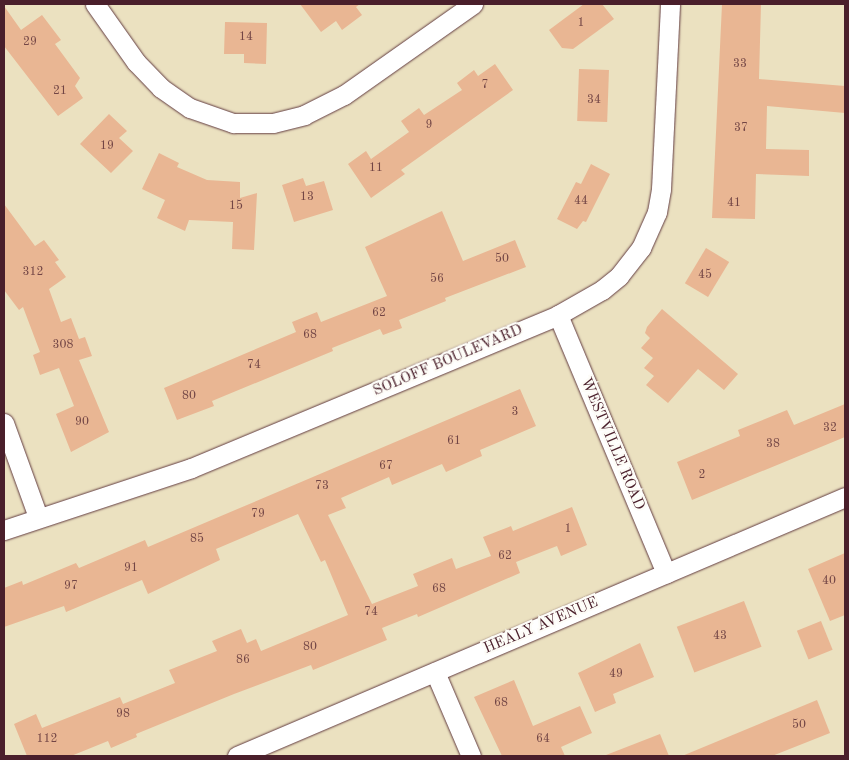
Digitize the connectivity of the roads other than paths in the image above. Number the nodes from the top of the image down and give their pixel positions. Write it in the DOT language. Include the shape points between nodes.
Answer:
graph roads {
  1 [pos="95,4"];
  2 [pos="473,4"];
  3 [pos="670,4"];
  4 [pos="558,315"];
  5 [pos="4,423"];
  6 [pos="845,497"];
  7 [pos="38,517"];
  8 [pos="4,530"];
  9 [pos="666,573"];
  10 [pos="435,672"];
  11 [pos="237,756"];
  12 [pos="471,756"];
  1 -- 2 [label="street" via="136,62 161,88 190,108 233,123 273,123 304,115 344,95"];
  3 -- 4 [label="street, SOLOFF BOULEVARD" via="661,189 657,212 641,248 619,276 602,290"];
  4 -- 7 [label="street, SOLOFF BOULEVARD" via="191,468"];
  4 -- 9 [label="street, WESTVILLE ROAD"];
  5 -- 7 [label="street"];
  6 -- 9 [label="street, HEALY AVENUE"];
  7 -- 8 [label="street, SOLOFF BOULEVARD"];
  9 -- 10 [label="street, HEALY AVENUE"];
  10 -- 11 [label="street, HEALY AVENUE"];
  10 -- 12 [label="street"];
}
